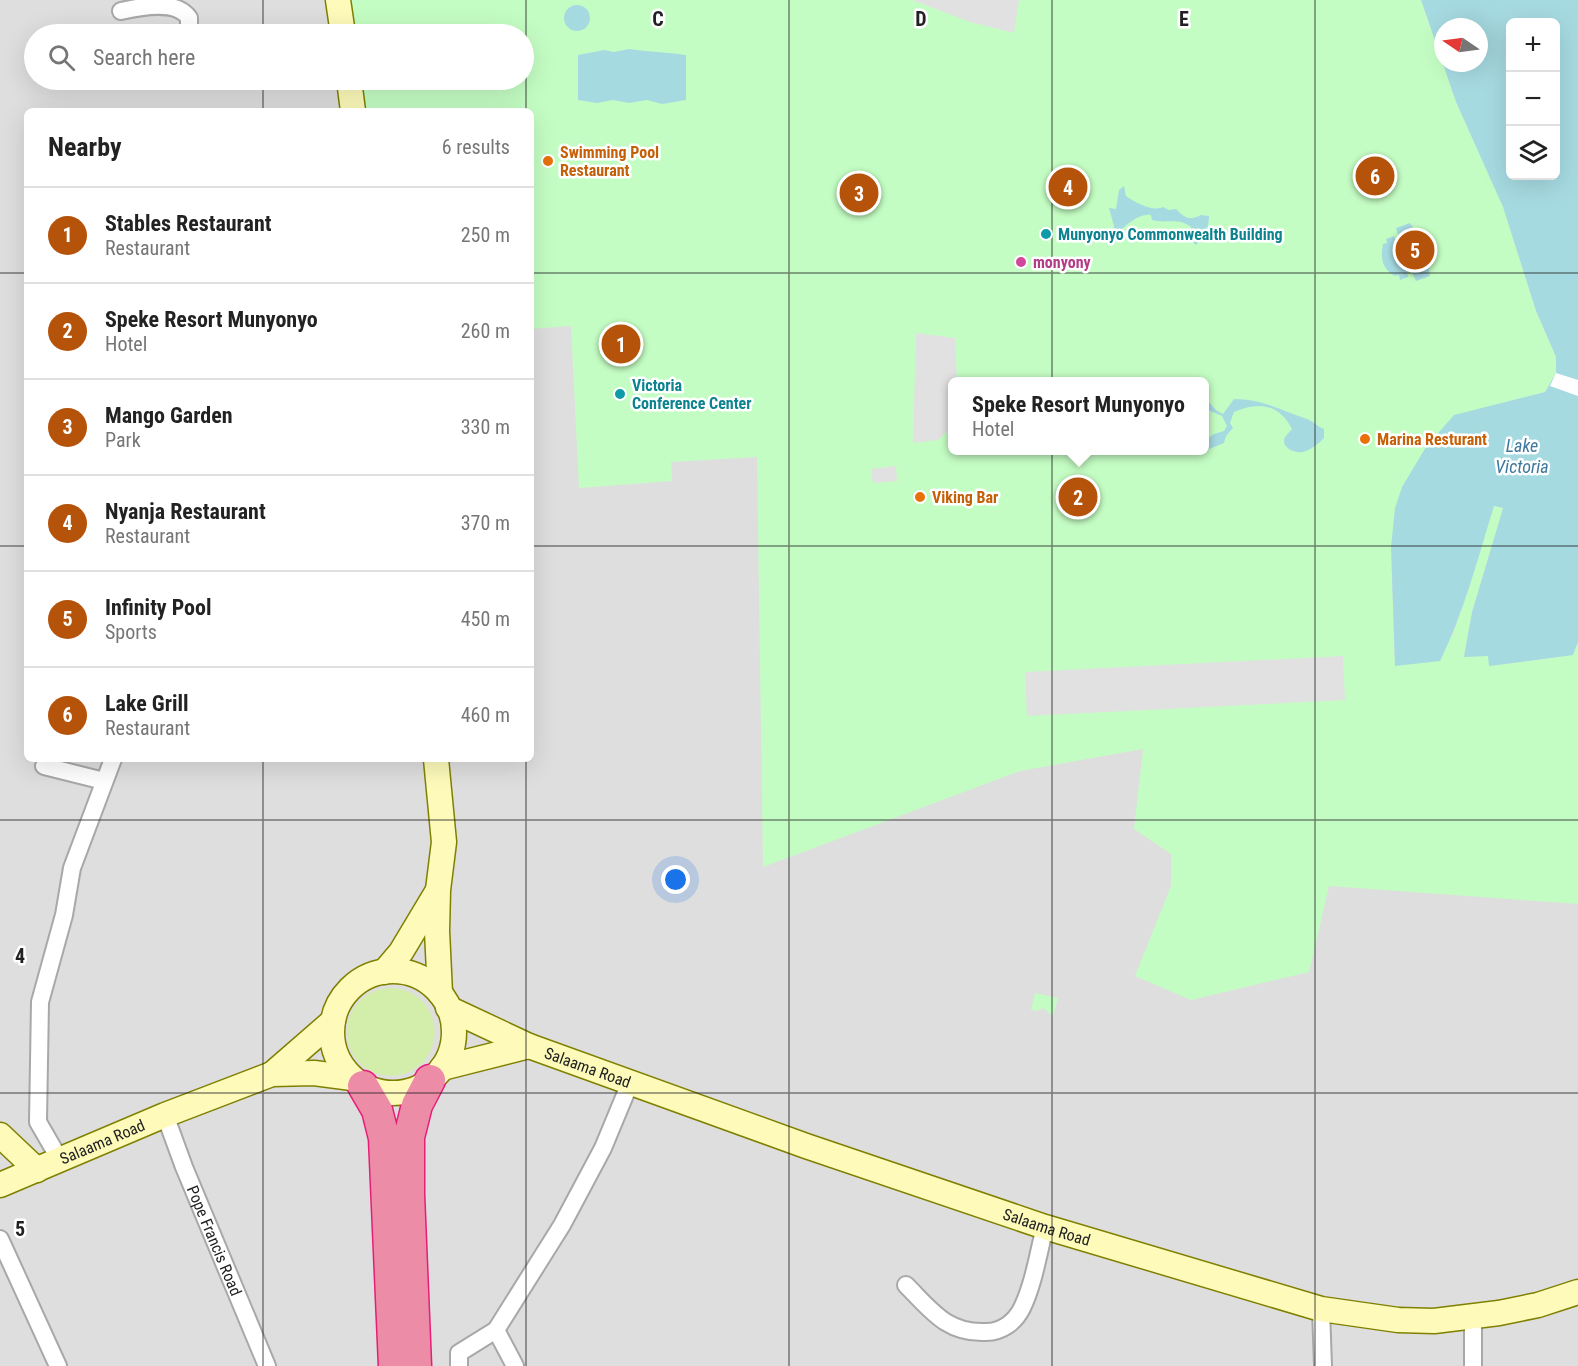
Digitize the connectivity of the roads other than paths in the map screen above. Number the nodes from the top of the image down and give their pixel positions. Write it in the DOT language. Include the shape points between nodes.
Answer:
graph roads {
  1 [pos="356,0"];
  2 [pos="121,11"];
  3 [pos="341,18"];
  4 [pos="189,24"];
  5 [pos="350,90"];
  6 [pos="353,108"];
  7 [pos="112,762"];
  8 [pos="436,762"];
  9 [pos="44,766"];
  10 [pos="104,781"];
  11 [pos="438,890"];
  12 [pos="384,972"];
  13 [pos="444,1001"];
  14 [pos="333,1021"];
  15 [pos="530,1046"];
  16 [pos="272,1074"];
  17 [pos="436,1074"];
  18 [pos="357,1082"];
  19 [pos="630,1083"];
  20 [pos="165,1115"];
  21 [pos="0,1135"];
  22 [pos="60,1160"];
  23 [pos="37,1170"];
  24 [pos="0,1185"];
  25 [pos="1045,1227"];
  26 [pos="0,1239"];
  27 [pos="906,1285"];
  28 [pos="1578,1292"];
  29 [pos="1321,1309"];
  30 [pos="1473,1317"];
  31 [pos="496,1330"];
  32 [pos="58,1366"];
  33 [pos="267,1366"];
  34 [pos="394,1366"];
  35 [pos="416,1366"];
  36 [pos="459,1366"];
  37 [pos="515,1366"];
  38 [pos="1323,1366"];
  39 [pos="1473,1366"];
  1 -- 3 [label="street"];
  2 -- 4 [label="street" via="166,1 176,3 189,18"];
  5 -- 6 [label="street"];
  7 -- 10 [label="street"];
  8 -- 11 [label="street" via="444,842"];
  9 -- 10 [label="street"];
  10 -- 22 [label="street" via="72,868 64,915 40,1002 38,1122"];
  11 -- 12 [label="street"];
  11 -- 13 [label="street" via="437,931"];
  12 -- 13 [label="street" via="415,975"];
  12 -- 14 [label="street" via="366,977 351,988 339,1003"];
  13 -- 15 [label="street, Salaama Road"];
  13 -- 17 [label="street" via="453,1023 453,1039"];
  14 -- 16 [label="street, Salaama Road"];
  14 -- 18 [label="street" via="337,1058"];
  15 -- 17 [label="street, Salaama Road"];
  15 -- 19 [label="street, Salaama Road"];
  16 -- 18 [label="street, Salaama Road" via="314,1073"];
  16 -- 20 [label="street, Salaama Road"];
  17 -- 18 [label="street" via="414,1089 397,1093 380,1092"];
  17 -- 35 [label="highway" via="417,1105 409,1137"];
  18 -- 34 [label="highway" via="377,1110 384,1138"];
  19 -- 25 [label="street, Salaama Road"];
  19 -- 31 [label="street" via="603,1148 562,1225"];
  20 -- 22 [label="street, Salaama Road"];
  20 -- 33 [label="street, Pope Francis Road"];
  21 -- 23 [label="street"];
  22 -- 23 [label="street, Salaama Road"];
  23 -- 24 [label="street, Salaama Road"];
  25 -- 27 [label="street" via="1022,1309 998,1332 969,1333 951,1326"];
  25 -- 29 [label="street, Salaama Road"];
  26 -- 32 [label="street"];
  28 -- 30 [label="street, Salaama Road" via="1538,1305"];
  29 -- 30 [label="street, Salaama Road" via="1398,1320"];
  29 -- 38 [label="street"];
  30 -- 39 [label="street"];
  31 -- 36 [label="street" via="459,1353"];
  31 -- 37 [label="street"];
}
